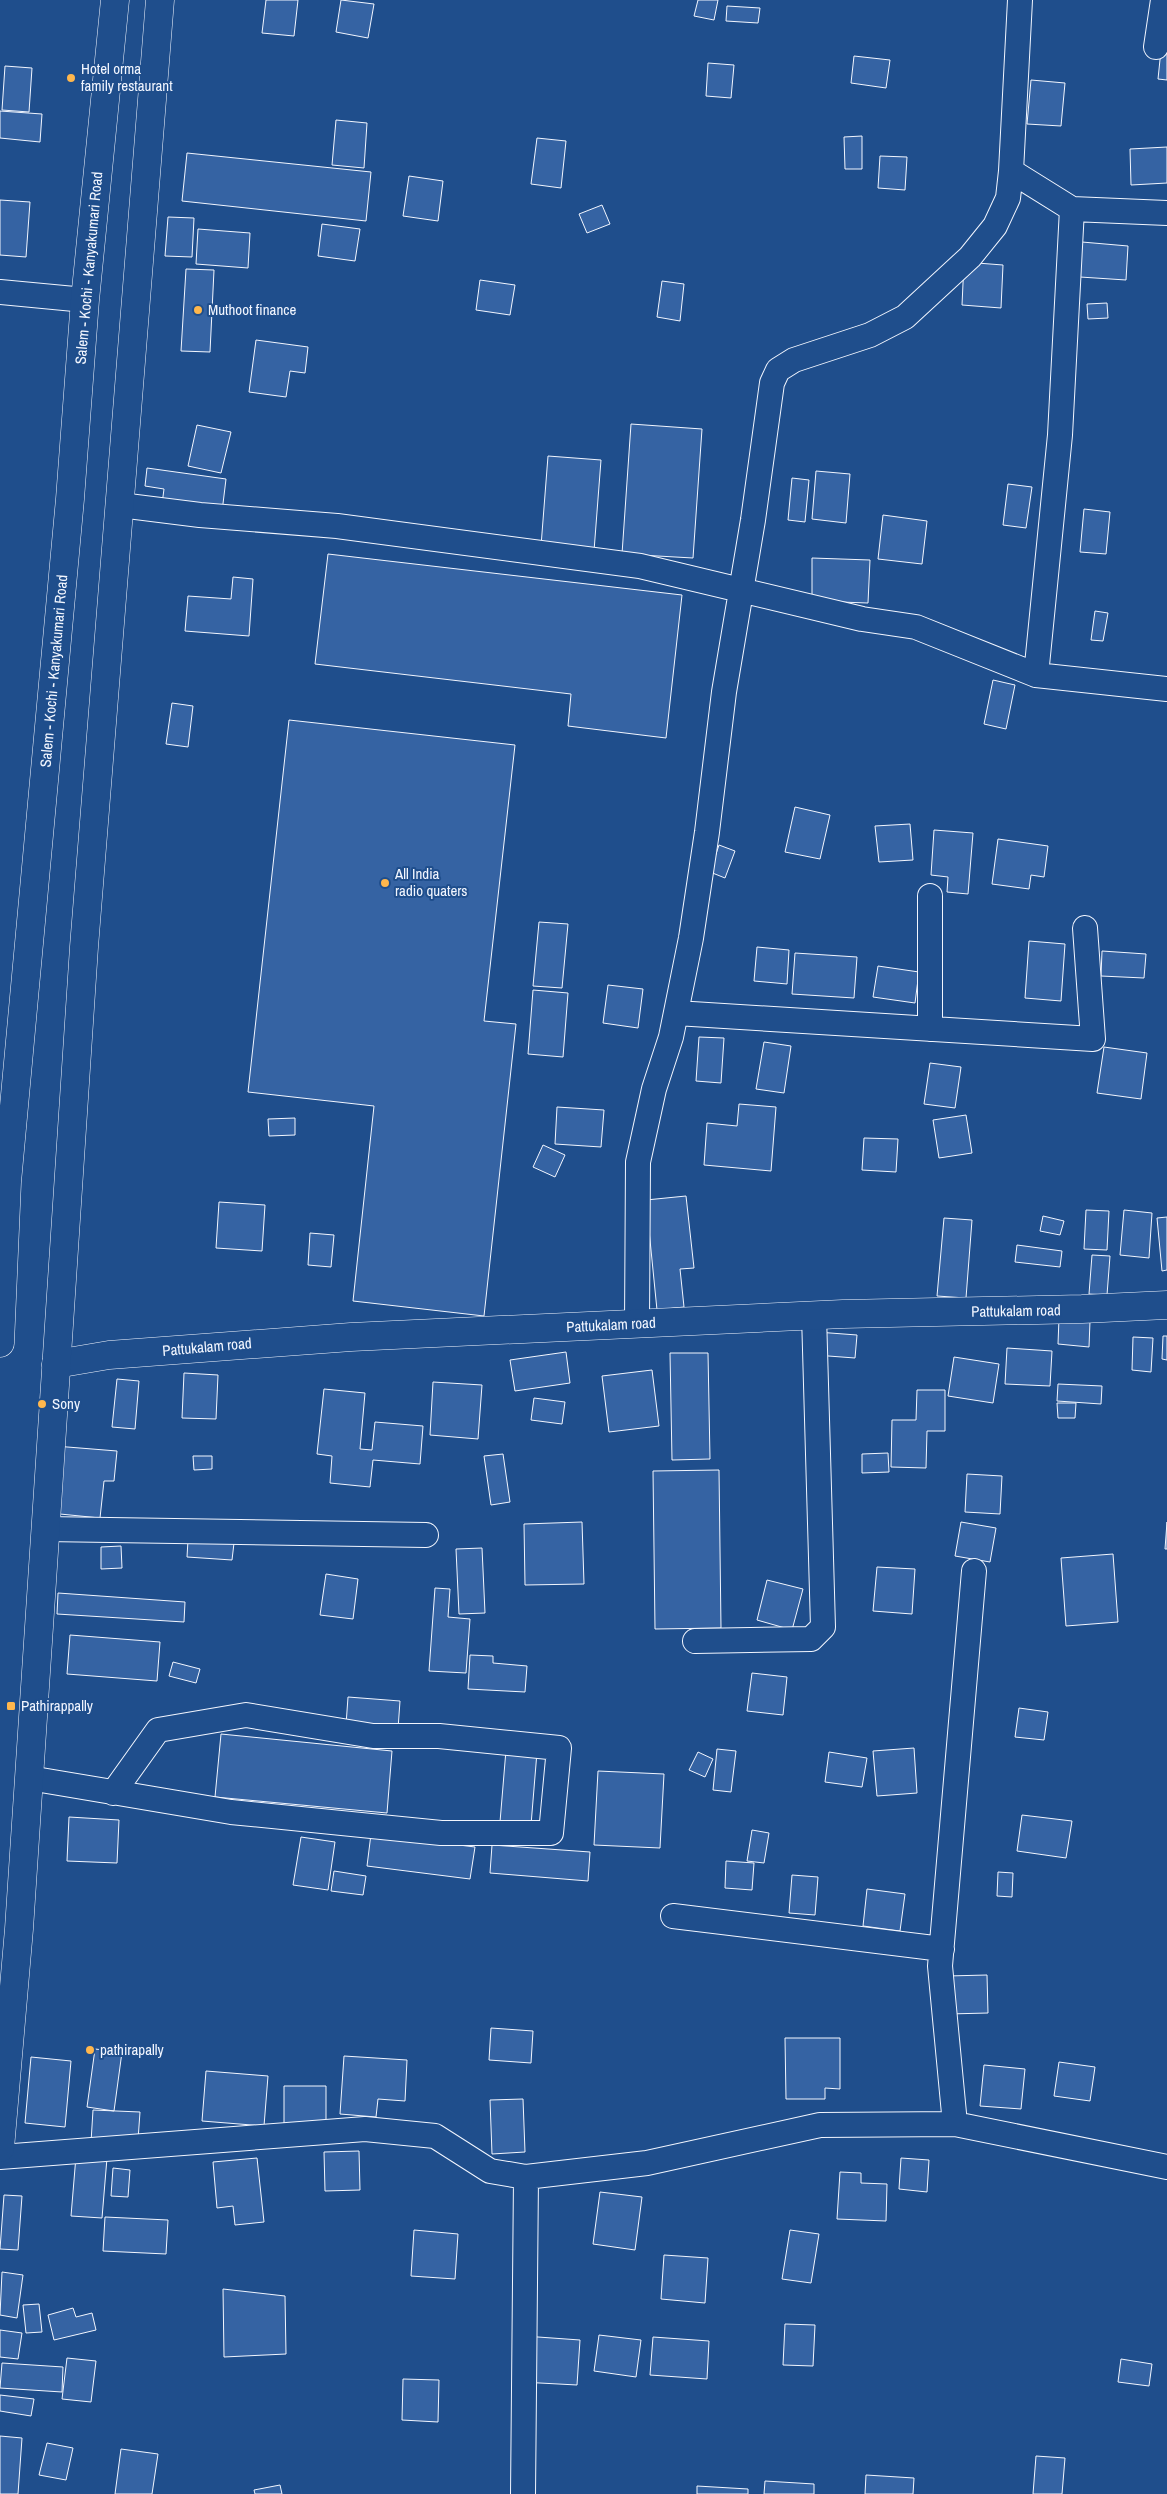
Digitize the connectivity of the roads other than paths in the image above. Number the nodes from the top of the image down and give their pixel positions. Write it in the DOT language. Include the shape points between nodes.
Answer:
graph roads {
  1 [pos="115,0"];
  2 [pos="160,0"];
  3 [pos="1020,0"];
  4 [pos="1163,0"];
  5 [pos="1156,47"];
  6 [pos="1011,171"];
  7 [pos="1072,209"];
  8 [pos="1167,213"];
  9 [pos="0,292"];
  10 [pos="85,300"];
  11 [pos="120,505"];
  12 [pos="740,590"];
  13 [pos="1036,675"];
  14 [pos="1167,689"];
  15 [pos="930,896"];
  16 [pos="1085,928"];
  17 [pos="676,1013"];
  18 [pos="930,1029"];
  19 [pos="7,1096"];
  20 [pos="1167,1305"];
  21 [pos="814,1315"];
  22 [pos="637,1323"];
  23 [pos="0,1343"];
  24 [pos="56,1364"];
  25 [pos="45,1529"];
  26 [pos="426,1535"];
  27 [pos="974,1571"];
  28 [pos="694,1641"];
  29 [pos="29,1778"];
  30 [pos="113,1793"];
  31 [pos="673,1916"];
  32 [pos="942,1949"];
  33 [pos="955,2124"];
  34 [pos="0,2148"];
  35 [pos="0,2157"];
  36 [pos="1167,2167"];
  37 [pos="526,2177"];
  38 [pos="523,2494"];
  1 -- 10 [label="main road, Salem - Kochi - Kanyakumari Road"];
  2 -- 11 [label="main road"];
  3 -- 6 [label="street"];
  4 -- 5 [label="street"];
  6 -- 7 [label="street"];
  6 -- 12 [label="street" via="1008,198 995,226 970,257 905,317 870,335 794,360 778,370 772,384"];
  7 -- 8 [label="street"];
  7 -- 13 [label="street" via="1060,435"];
  9 -- 10 [label="street"];
  10 -- 19 [label="main road, Salem - Kochi - Kanyakumari Road" via="70,499"];
  11 -- 12 [label="street" via="336,526 585,557 640,566"];
  11 -- 24 [label="main road"];
  12 -- 13 [label="street" via="862,619 916,627"];
  12 -- 17 [label="street" via="696,909"];
  13 -- 14 [label="street"];
  15 -- 18 [label="street"];
  16 -- 18 [label="street" via="1093,1039"];
  17 -- 18 [label="street"];
  17 -- 22 [label="street" via="654,1088 638,1162"];
  19 -- 23 [label="main road, Salem - Kochi - Kanyakumari Road"];
  20 -- 21 [label="main road, Pattukalam road"];
  21 -- 22 [label="main road, Pattukalam road"];
  21 -- 28 [label="street" via="822,1627 811,1639"];
  22 -- 24 [label="main road, Pattukalam road" via="256,1342"];
  24 -- 25 [label="main road"];
  25 -- 26 [label="street"];
  25 -- 29 [label="main road"];
  27 -- 32 [label="street"];
  29 -- 30 [label="street"];
  29 -- 34 [label="main road"];
  30 -- 30 [label="street" via="231,1812 441,1833 551,1833 558,1748 439,1736 373,1736 246,1716 158,1730"];
  31 -- 32 [label="street"];
  32 -- 33 [label="street" via="941,1985"];
  33 -- 36 [label="street"];
  33 -- 37 [label="street" via="820,2125 647,2163"];
  35 -- 37 [label="street" via="365,2130 435,2136 490,2171"];
  37 -- 38 [label="street"];
}
